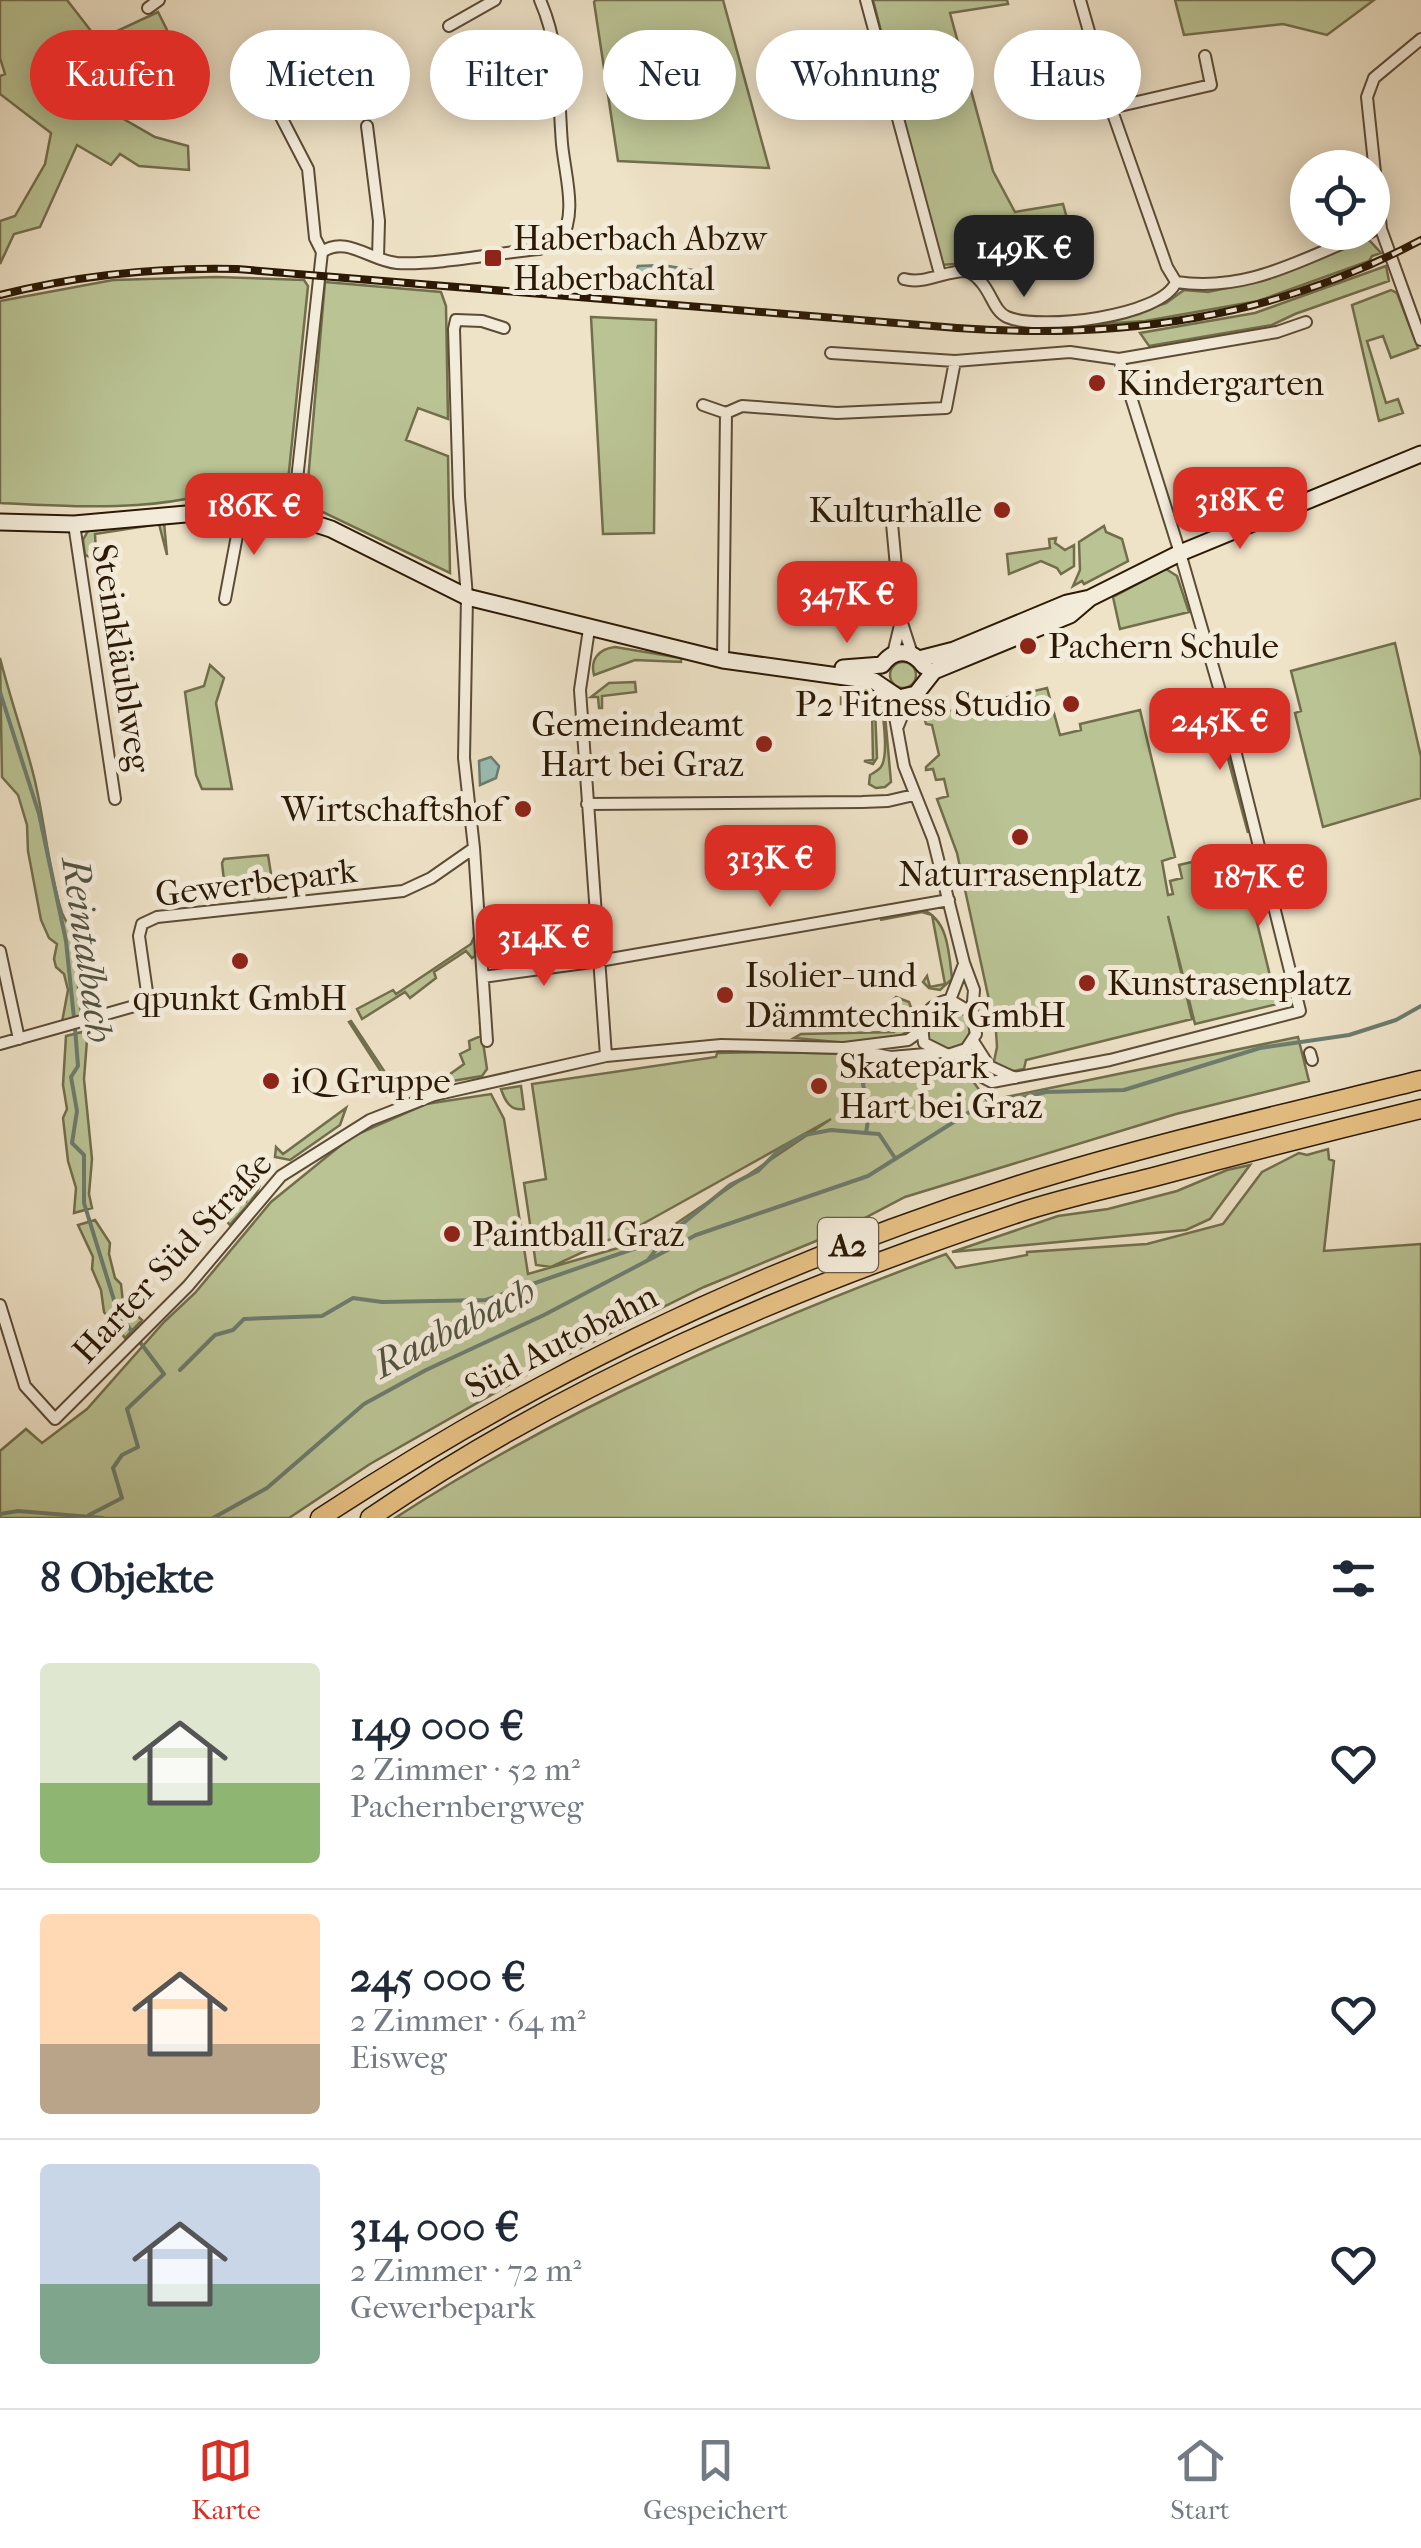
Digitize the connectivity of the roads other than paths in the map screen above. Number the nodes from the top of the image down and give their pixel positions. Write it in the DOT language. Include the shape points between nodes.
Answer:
graph roads {
  1 [pos="159,0"];
  2 [pos="495,0"];
  3 [pos="540,0"];
  4 [pos="866,0"];
  5 [pos="1080,0"];
  6 [pos="148,8"];
  7 [pos="449,26"];
  8 [pos="551,30"];
  9 [pos="1089,30"];
  10 [pos="1421,39"];
  11 [pos="1204,56"];
  12 [pos="1141,101"];
  13 [pos="283,120"];
  14 [pos="562,120"];
  15 [pos="1115,120"];
  16 [pos="367,126"];
  17 [pos="1370,150"];
  18 [pos="1327,250"];
  19 [pos="1383,250"];
  20 [pos="1083,251"];
  21 [pos="322,252"];
  22 [pos="378,258"];
  23 [pos="1048,267"];
  24 [pos="940,274"];
  25 [pos="904,279"];
  26 [pos="1176,282"];
  27 [pos="1306,322"];
  28 [pos="504,328"];
  29 [pos="1421,340"];
  30 [pos="830,353"];
  31 [pos="1119,359"];
  32 [pos="955,361"];
  33 [pos="702,405"];
  34 [pos="726,413"];
  35 [pos="1421,454"];
  36 [pos="934,508"];
  37 [pos="242,509"];
  38 [pos="293,516"];
  39 [pos="0,522"];
  40 [pos="74,524"];
  41 [pos="1180,553"];
  42 [pos="467,597"];
  43 [pos="1090,598"];
  44 [pos="226,599"];
  45 [pos="902,620"];
  46 [pos="589,629"];
  47 [pos="915,656"];
  48 [pos="724,660"];
  49 [pos="888,660"];
  50 [pos="824,672"];
  51 [pos="926,678"];
  52 [pos="886,690"];
  53 [pos="910,697"];
  54 [pos="898,726"];
  55 [pos="914,794"];
  56 [pos="116,799"];
  57 [pos="587,804"];
  58 [pos="474,848"];
  59 [pos="949,900"];
  60 [pos="0,952"];
  61 [pos="599,961"];
  62 [pos="964,963"];
  63 [pos="484,977"];
  64 [pos="950,1000"];
  65 [pos="972,1013"];
  66 [pos="922,1030"];
  67 [pos="19,1039"];
  68 [pos="487,1041"];
  69 [pos="973,1041"];
  70 [pos="0,1044"];
  71 [pos="844,1048"];
  72 [pos="938,1052"];
  73 [pos="959,1053"];
  74 [pos="606,1056"];
  75 [pos="1016,1078"];
  76 [pos="1421,1080"];
  77 [pos="1421,1108"];
  78 [pos="0,1305"];
  79 [pos="320,1518"];
  80 [pos="370,1518"];
  1 -- 6 [label="street"];
  2 -- 7 [label="street"];
  3 -- 8 [label="street"];
  4 -- 24 [label="street"];
  5 -- 9 [label="street"];
  10 -- 17 [label="street" via="1368,86"];
  11 -- 12 [label="street" via="1212,85"];
  13 -- 21 [label="street" via="308,169 314,238"];
  14 -- 22 [label="street" via="570,214 560,242 400,263"];
  15 -- 26 [label="street"];
  16 -- 22 [label="street"];
  18 -- 26 [label="street" via="1230,285"];
  19 -- 29 [label="street"];
  20 -- 23 [label="street"];
  21 -- 22 [label="street" via="337,245"];
  21 -- 38 [label="street"];
  24 -- 25 [label="street"];
  24 -- 26 [label="street" via="968,271 1006,317 1036,321 1103,317 1156,303"];
  27 -- 31 [label="street"];
  28 -- 42 [label="street" via="463,318 454,329"];
  30 -- 32 [label="street"];
  31 -- 32 [label="street" via="1070,352"];
  31 -- 41 [label="street"];
  32 -- 34 [label="street" via="946,408 836,413 742,406"];
  33 -- 34 [label="street"];
  34 -- 48 [label="street"];
  35 -- 41 [label="main road"];
  36 -- 45 [label="street" via="891,513"];
  37 -- 38 [label="main road"];
  37 -- 40 [label="main road"];
  37 -- 44 [label="street"];
  38 -- 42 [label="main road"];
  39 -- 40 [label="main road"];
  40 -- 56 [label="street, Steinkläublweg"];
  41 -- 43 [label="main road"];
  41 -- 75 [label="street" via="1300,1011"];
  42 -- 46 [label="main road"];
  42 -- 58 [label="street" via="464,758"];
  43 -- 47 [label="main road" via="954,650"];
  43 -- 51 [label="main road" via="1070,615"];
  45 -- 47 [label="street"];
  45 -- 49 [label="street"];
  46 -- 48 [label="main road"];
  46 -- 57 [label="street" via="580,690"];
  47 -- 49 [label="main road"];
  47 -- 51 [label="main road"];
  48 -- 50 [label="main road"];
  49 -- 50 [label="main road"];
  49 -- 52 [label="main road"];
  50 -- 52 [label="main road"];
  51 -- 53 [label="main road"];
  52 -- 53 [label="main road"];
  52 -- 54 [label="street"];
  53 -- 54 [label="street"];
  54 -- 55 [label="street"];
  55 -- 57 [label="street" via="862,802"];
  55 -- 59 [label="street"];
  57 -- 61 [label="street"];
  58 -- 63 [label="street"];
  58 -- 67 [label="street, Gewerbepark" via="403,891 157,917 142,924 138,936 145,1000"];
  59 -- 61 [label="street"];
  59 -- 62 [label="street"];
  60 -- 67 [label="street"];
  61 -- 63 [label="street"];
  61 -- 74 [label="street"];
  62 -- 64 [label="street"];
  62 -- 65 [label="street" via="974,990"];
  63 -- 68 [label="street"];
  64 -- 65 [label="street"];
  64 -- 66 [label="street" via="932,1006"];
  65 -- 69 [label="street"];
  66 -- 71 [label="street, Harter Süd Straße" via="908,1040"];
  66 -- 72 [label="street" via="924,1043"];
  67 -- 70 [label="street, Gewerbepark"];
  69 -- 73 [label="street"];
  69 -- 75 [label="street" via="989,1066"];
  71 -- 72 [label="street, Harter Süd Straße" via="891,1057"];
  71 -- 74 [label="street, Harter Süd Straße" via="721,1045"];
  72 -- 73 [label="street, Harter Süd Straße"];
  73 -- 75 [label="street" via="973,1072 992,1082"];
  74 -- 78 [label="street, Harter Süd Straße" via="434,1094 370,1120 281,1176 188,1286 55,1418 25,1386"];
  76 -- 79 [label="highway, Süd Autobahn / A2" via="1021,1184 847,1246 707,1304 521,1396"];
  77 -- 80 [label="highway, Süd Autobahn / A2" via="1022,1212 874,1264 639,1365"];
}
